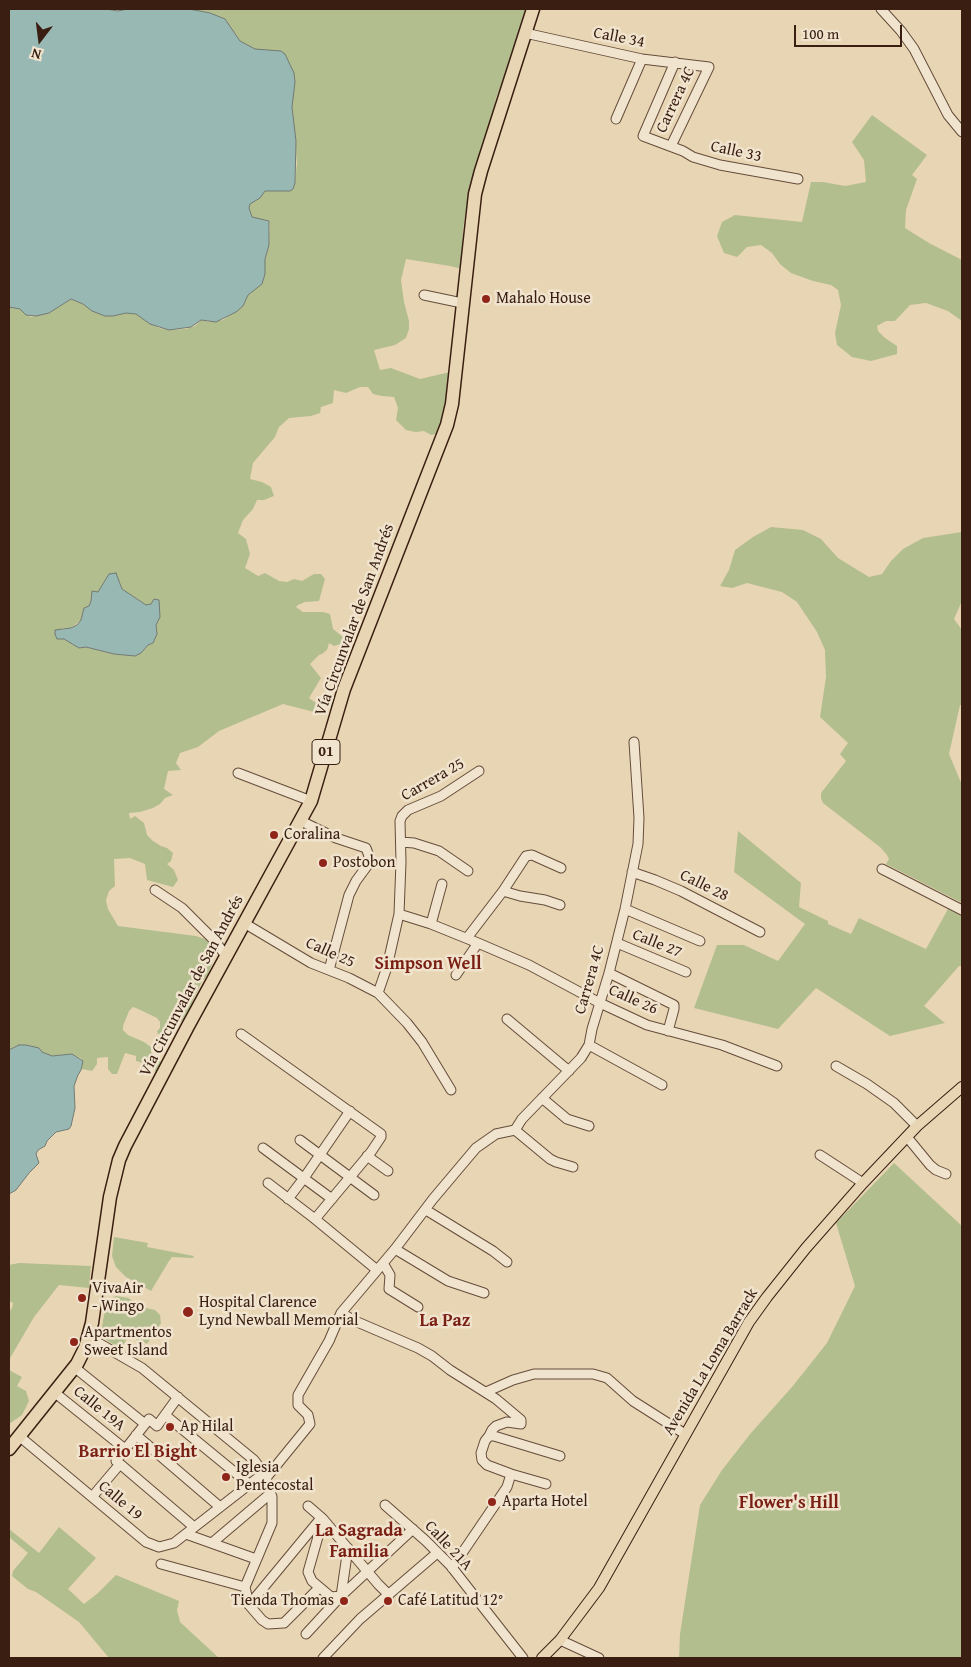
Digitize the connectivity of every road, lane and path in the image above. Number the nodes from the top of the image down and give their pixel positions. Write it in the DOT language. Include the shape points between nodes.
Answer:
graph roads {
  1 [pos="533,9"];
  2 [pos="884,10"];
  3 [pos="525,33"];
  4 [pos="642,59"];
  5 [pos="674,62"];
  6 [pos="708,67"];
  7 [pos="616,119"];
  8 [pos="962,132"];
  9 [pos="671,146"];
  10 [pos="798,179"];
  11 [pos="424,295"];
  12 [pos="462,303"];
  13 [pos="634,742"];
  14 [pos="479,771"];
  15 [pos="238,774"];
  16 [pos="311,800"];
  17 [pos="301,822"];
  18 [pos="401,842"];
  19 [pos="561,868"];
  20 [pos="882,868"];
  21 [pos="468,872"];
  22 [pos="632,872"];
  23 [pos="442,884"];
  24 [pos="155,890"];
  25 [pos="503,891"];
  26 [pos="560,905"];
  27 [pos="625,909"];
  28 [pos="962,910"];
  29 [pos="399,914"];
  30 [pos="244,924"];
  31 [pos="430,924"];
  32 [pos="760,932"];
  33 [pos="467,938"];
  34 [pos="700,941"];
  35 [pos="478,943"];
  36 [pos="617,943"];
  37 [pos="226,956"];
  38 [pos="328,970"];
  39 [pos="686,972"];
  40 [pos="609,973"];
  41 [pos="456,976"];
  42 [pos="378,993"];
  43 [pos="600,1003"];
  44 [pos="507,1019"];
  45 [pos="668,1031"];
  46 [pos="241,1034"];
  47 [pos="589,1045"];
  48 [pos="777,1066"];
  49 [pos="836,1066"];
  50 [pos="569,1071"];
  51 [pos="662,1085"];
  52 [pos="962,1086"];
  53 [pos="451,1090"];
  54 [pos="542,1098"];
  55 [pos="350,1111"];
  56 [pos="589,1126"];
  57 [pos="917,1126"];
  58 [pos="515,1130"];
  59 [pos="906,1137"];
  60 [pos="300,1140"];
  61 [pos="263,1148"];
  62 [pos="320,1155"];
  63 [pos="820,1155"];
  64 [pos="367,1156"];
  65 [pos="573,1167"];
  66 [pos="388,1171"];
  67 [pos="946,1174"];
  68 [pos="304,1178"];
  69 [pos="350,1178"];
  70 [pos="268,1183"];
  71 [pos="863,1183"];
  72 [pos="374,1195"];
  73 [pos="288,1199"];
  74 [pos="332,1199"];
  75 [pos="426,1210"];
  76 [pos="314,1218"];
  77 [pos="394,1249"];
  78 [pos="507,1262"];
  79 [pos="380,1267"];
  80 [pos="484,1293"];
  81 [pos="418,1307"];
  82 [pos="341,1314"];
  83 [pos="88,1337"];
  84 [pos="74,1367"];
  85 [pos="54,1392"];
  86 [pos="486,1392"];
  87 [pos="178,1397"];
  88 [pos="165,1415"];
  89 [pos="145,1424"];
  90 [pos="686,1434"];
  91 [pos="136,1435"];
  92 [pos="19,1436"];
  93 [pos="489,1436"];
  94 [pos="9,1449"];
  95 [pos="125,1449"];
  96 [pos="560,1456"];
  97 [pos="120,1464"];
  98 [pos="511,1474"];
  99 [pos="265,1475"];
  100 [pos="249,1484"];
  101 [pos="546,1484"];
  102 [pos="271,1493"];
  103 [pos="92,1497"];
  104 [pos="385,1505"];
  105 [pos="308,1506"];
  106 [pos="220,1507"];
  107 [pos="322,1518"];
  108 [pos="194,1528"];
  109 [pos="413,1529"];
  110 [pos="186,1534"];
  111 [pos="212,1543"];
  112 [pos="348,1548"];
  113 [pos="437,1553"];
  114 [pos="256,1559"];
  115 [pos="161,1564"];
  116 [pos="452,1568"];
  117 [pos="368,1572"];
  118 [pos="245,1587"];
  119 [pos="319,1588"];
  120 [pos="389,1595"];
  121 [pos="341,1596"];
  122 [pos="249,1605"];
  123 [pos="306,1634"];
  124 [pos="560,1640"];
  125 [pos="324,1658"];
  126 [pos="523,1658"];
  127 [pos="542,1658"];
  128 [pos="599,1658"];
  1 -- 3 [label="highway, Vía Circunvalar de San Andrés / 01"];
  2 -- 8 [label="street" via="914,50 948,115"];
  3 -- 4 [label="street, Calle 34"];
  3 -- 12 [label="highway, Vía Circunvalar de San Andrés / 01" via="481,171"];
  4 -- 5 [label="street, Calle 34"];
  4 -- 7 [label="street"];
  5 -- 6 [label="street, Calle 34"];
  5 -- 9 [label="street, Calle 33" via="643,136"];
  6 -- 9 [label="street, Carrera 4C"];
  9 -- 10 [label="street, Calle 33" via="692,157 720,165"];
  11 -- 12 [label="street"];
  12 -- 16 [label="highway, Vía Circunvalar de San Andrés / 01" via="447,425 344,689"];
  13 -- 22 [label="street, Carrera 4C" via="640,818"];
  14 -- 18 [label="street, Carrera 25" via="441,796 404,813 400,821"];
  15 -- 16 [label="street"];
  16 -- 17 [label="highway, Vía Circunvalar de San Andrés / 01"];
  17 -- 30 [label="highway, Vía Circunvalar de San Andrés / 01"];
  17 -- 38 [label="street" via="366,848 369,856 367,866 349,895"];
  18 -- 21 [label="street" via="439,851"];
  18 -- 29 [label="street, Carrera 25"];
  19 -- 25 [label="street" via="528,855"];
  20 -- 28 [label="street"];
  22 -- 27 [label="street, Carrera 4C"];
  22 -- 32 [label="street, Calle 28" via="681,891"];
  23 -- 31 [label="street"];
  24 -- 37 [label="street" via="182,908"];
  25 -- 26 [label="street"];
  25 -- 33 [label="street"];
  27 -- 34 [label="street"];
  27 -- 36 [label="street, Carrera 4C"];
  29 -- 31 [label="street, Calle 26"];
  29 -- 42 [label="street, Carrera 25"];
  30 -- 37 [label="highway, Vía Circunvalar de San Andrés / 01"];
  30 -- 38 [label="street, Calle 25"];
  31 -- 33 [label="street, Calle 26"];
  33 -- 35 [label="street, Calle 26"];
  35 -- 41 [label="street"];
  35 -- 43 [label="street, Calle 26" via="537,969"];
  36 -- 39 [label="street, Calle 27"];
  36 -- 40 [label="street, Carrera 4C"];
  37 -- 83 [label="highway, Vía Circunvalar de San Andrés / 01" via="119,1160 106,1216"];
  38 -- 42 [label="street, Calle 25"];
  40 -- 43 [label="street, Carrera 4C"];
  40 -- 45 [label="street" via="674,1005"];
  42 -- 53 [label="street, Calle 25" via="422,1042"];
  43 -- 45 [label="street, Calle 26"];
  43 -- 47 [label="street, Carrera 4C"];
  44 -- 50 [label="street"];
  45 -- 48 [label="street, Calle 26" via="722,1045"];
  46 -- 55 [label="street"];
  47 -- 50 [label="street, Carrera 4C"];
  47 -- 51 [label="street"];
  49 -- 57 [label="street" via="894,1104"];
  50 -- 54 [label="street, Carrera 4C"];
  52 -- 57 [label="main road, Avenida La Loma Barrack"];
  54 -- 56 [label="street" via="567,1119"];
  54 -- 58 [label="street, Carrera 4C"];
  55 -- 62 [label="street"];
  55 -- 64 [label="street" via="382,1136"];
  57 -- 59 [label="main road, Avenida La Loma Barrack"];
  58 -- 65 [label="street" via="550,1159"];
  58 -- 75 [label="street" via="496,1134 476,1148"];
  59 -- 67 [label="street" via="930,1165"];
  59 -- 71 [label="main road, Avenida La Loma Barrack"];
  60 -- 62 [label="street"];
  61 -- 68 [label="street"];
  62 -- 68 [label="street"];
  62 -- 69 [label="street"];
  63 -- 71 [label="street"];
  64 -- 66 [label="street"];
  64 -- 69 [label="street"];
  68 -- 73 [label="street"];
  68 -- 74 [label="street"];
  69 -- 72 [label="street"];
  69 -- 74 [label="street"];
  70 -- 73 [label="street"];
  71 -- 90 [label="main road, Avenida La Loma Barrack" via="767,1296"];
  73 -- 76 [label="street"];
  74 -- 76 [label="street"];
  75 -- 77 [label="street"];
  75 -- 78 [label="street"];
  76 -- 79 [label="street"];
  77 -- 79 [label="street"];
  77 -- 80 [label="street" via="448,1281"];
  79 -- 81 [label="street" via="390,1275 389,1289"];
  79 -- 82 [label="street"];
  82 -- 86 [label="street" via="418,1348"];
  82 -- 99 [label="street" via="298,1395 298,1405 308,1415 310,1424"];
  83 -- 84 [label="highway, Vía Circunvalar de San Andrés / 01"];
  83 -- 87 [label="street" via="142,1368"];
  84 -- 85 [label="highway, Vía Circunvalar de San Andrés / 01"];
  84 -- 89 [label="street"];
  85 -- 92 [label="highway, Vía Circunvalar de San Andrés / 01"];
  85 -- 95 [label="street, Calle 19A"];
  86 -- 90 [label="street" via="534,1374 592,1374 607,1378 633,1401"];
  86 -- 93 [label="street" via="521,1420 521,1424 507,1422 496,1426"];
  87 -- 88 [label="street"];
  87 -- 99 [label="street" via="254,1460"];
  88 -- 89 [label="street" via="157,1426 149,1419"];
  88 -- 100 [label="street"];
  89 -- 91 [label="street"];
  90 -- 124 [label="main road, Avenida La Loma Barrack" via="599,1588"];
  91 -- 95 [label="street"];
  91 -- 106 [label="street"];
  92 -- 94 [label="highway, Vía Circunvalar de San Andrés / 01"];
  92 -- 103 [label="street, Calle 19"];
  93 -- 96 [label="street"];
  93 -- 98 [label="street" via="481,1453 482,1460"];
  95 -- 97 [label="street" via="116,1461"];
  97 -- 103 [label="street"];
  97 -- 108 [label="street"];
  98 -- 101 [label="street"];
  98 -- 116 [label="street" via="507,1487"];
  99 -- 100 [label="street"];
  99 -- 102 [label="street"];
  100 -- 106 [label="street"];
  102 -- 111 [label="street"];
  102 -- 114 [label="street" via="272,1523"];
  103 -- 110 [label="street, Calle 19" via="146,1542 159,1547 174,1543"];
  104 -- 109 [label="street, Calle 21A"];
  105 -- 107 [label="street"];
  106 -- 108 [label="street"];
  107 -- 112 [label="street"];
  107 -- 119 [label="street" via="308,1572"];
  107 -- 122 [label="street"];
  108 -- 110 [label="street"];
  109 -- 113 [label="street, Calle 21A"];
  109 -- 117 [label="street"];
  110 -- 111 [label="street"];
  111 -- 114 [label="street"];
  112 -- 117 [label="street"];
  112 -- 121 [label="street"];
  113 -- 116 [label="street, Calle 21A"];
  113 -- 120 [label="street"];
  114 -- 118 [label="street"];
  115 -- 118 [label="street"];
  116 -- 126 [label="street, Calle 21A"];
  117 -- 120 [label="street"];
  117 -- 121 [label="street"];
  118 -- 122 [label="street"];
  119 -- 121 [label="street" via="331,1597"];
  119 -- 122 [label="street" via="284,1623 268,1624"];
  120 -- 125 [label="street"];
  121 -- 123 [label="street"];
  124 -- 127 [label="main road, Avenida La Loma Barrack"];
  124 -- 128 [label="street"];
}
